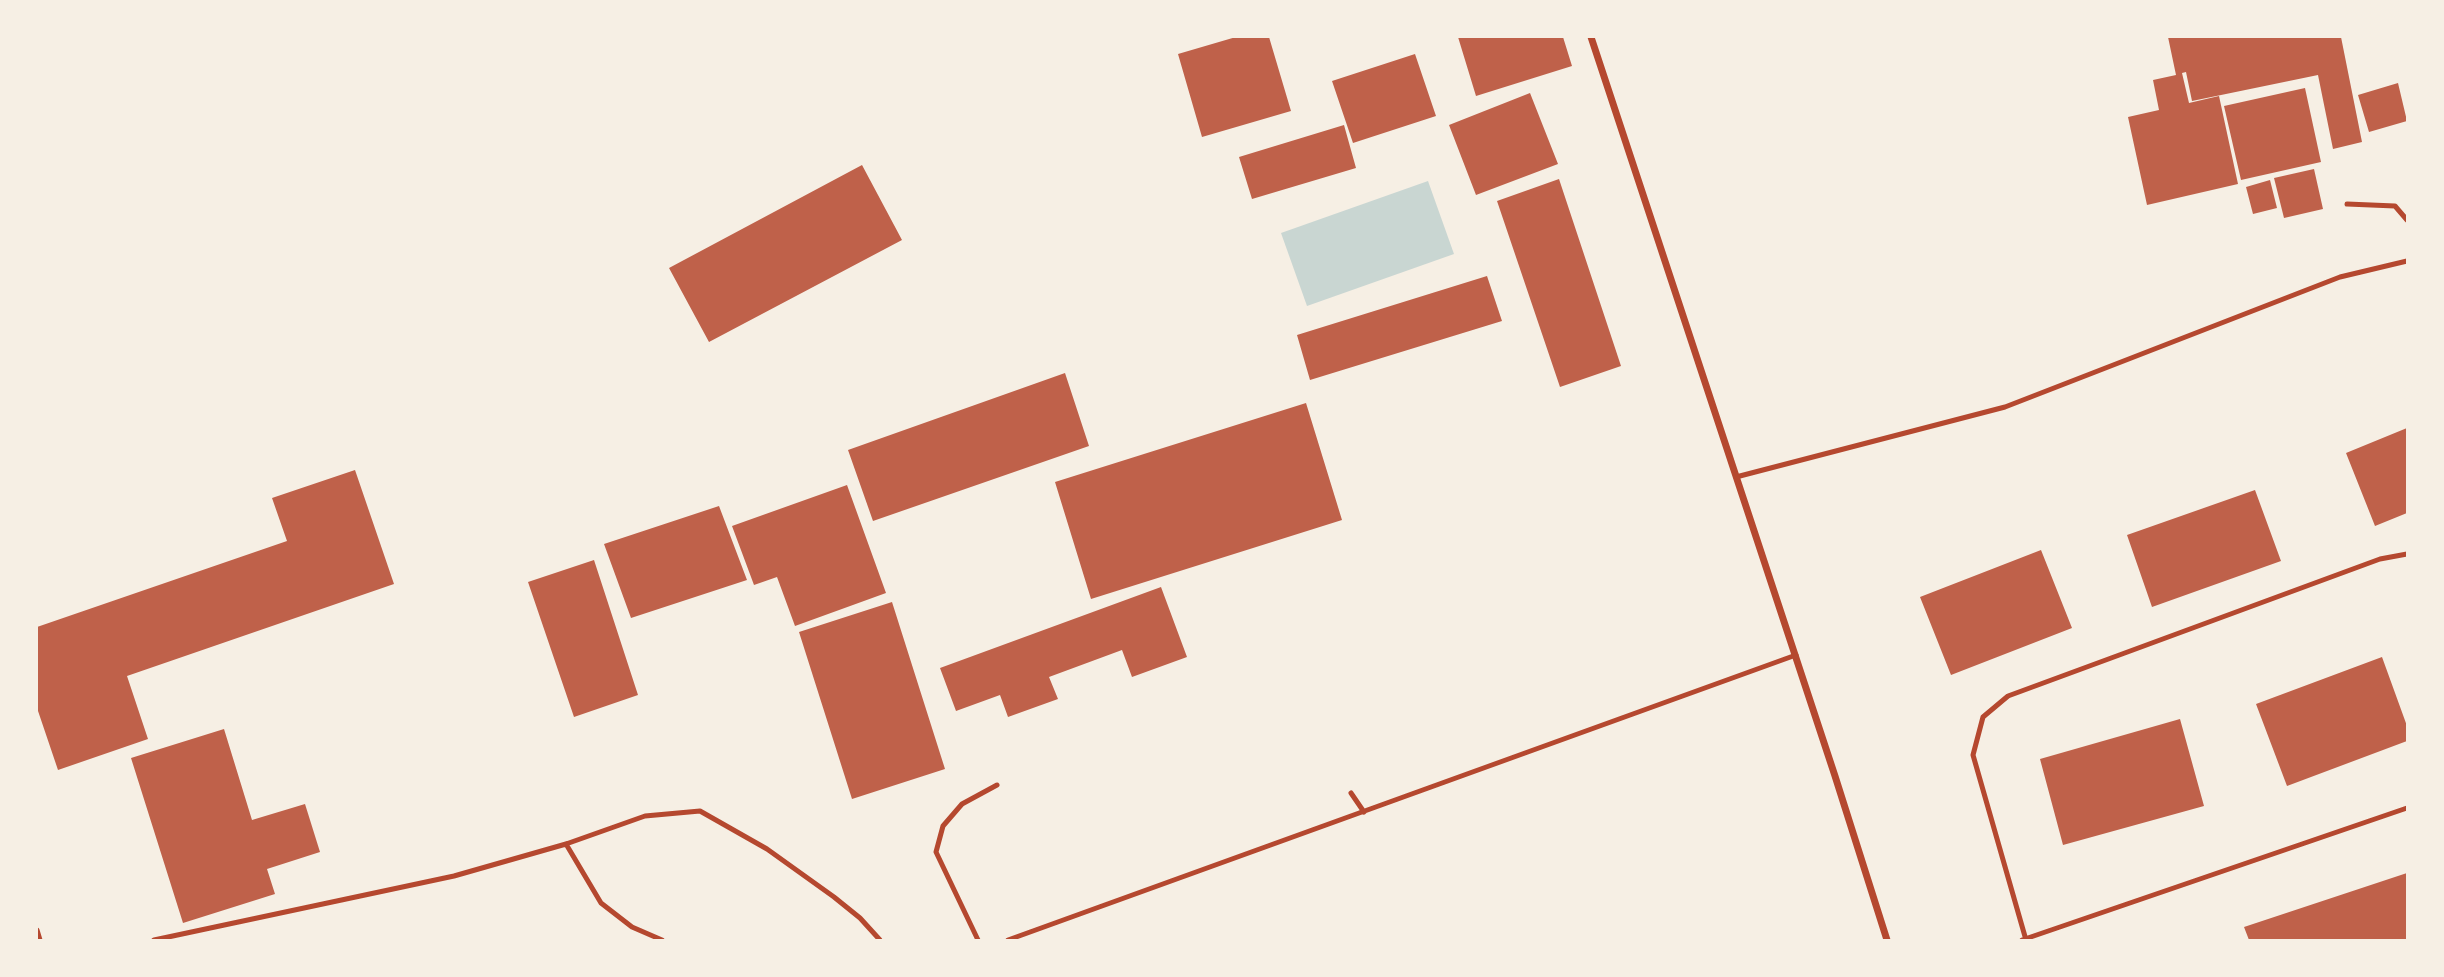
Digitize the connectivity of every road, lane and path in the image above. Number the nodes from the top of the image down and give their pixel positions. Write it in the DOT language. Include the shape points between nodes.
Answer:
graph roads {
  1 [pos="1591,37"];
  2 [pos="2347,204"];
  3 [pos="2407,220"];
  4 [pos="2407,261"];
  5 [pos="1736,477"];
  6 [pos="2407,554"];
  7 [pos="1796,655"];
  8 [pos="998,785"];
  9 [pos="1351,793"];
  10 [pos="2407,808"];
  11 [pos="1364,812"];
  12 [pos="566,845"];
  13 [pos="37,930"];
  14 [pos="40,940"];
  15 [pos="154,940"];
  16 [pos="662,940"];
  17 [pos="880,940"];
  18 [pos="978,940"];
  19 [pos="1008,940"];
  20 [pos="1887,940"];
  21 [pos="2024,940"];
  1 -- 5 [label="street"];
  2 -- 3 [label="lane" via="2395,206"];
  4 -- 5 [label="lane" via="2340,277 2005,407"];
  5 -- 7 [label="street"];
  6 -- 21 [label="lane" via="2380,559 2008,696 1983,717 1973,755"];
  7 -- 11 [label="lane"];
  7 -- 20 [label="street"];
  8 -- 18 [label="lane" via="962,804 943,826 936,852"];
  9 -- 11 [label="lane"];
  10 -- 21 [label="lane"];
  11 -- 19 [label="lane"];
  12 -- 15 [label="lane" via="454,876"];
  12 -- 16 [label="lane" via="601,903 632,928"];
  12 -- 17 [label="lane" via="645,816 699,811 767,849 834,897"];
  13 -- 14 [label="lane"];
}
